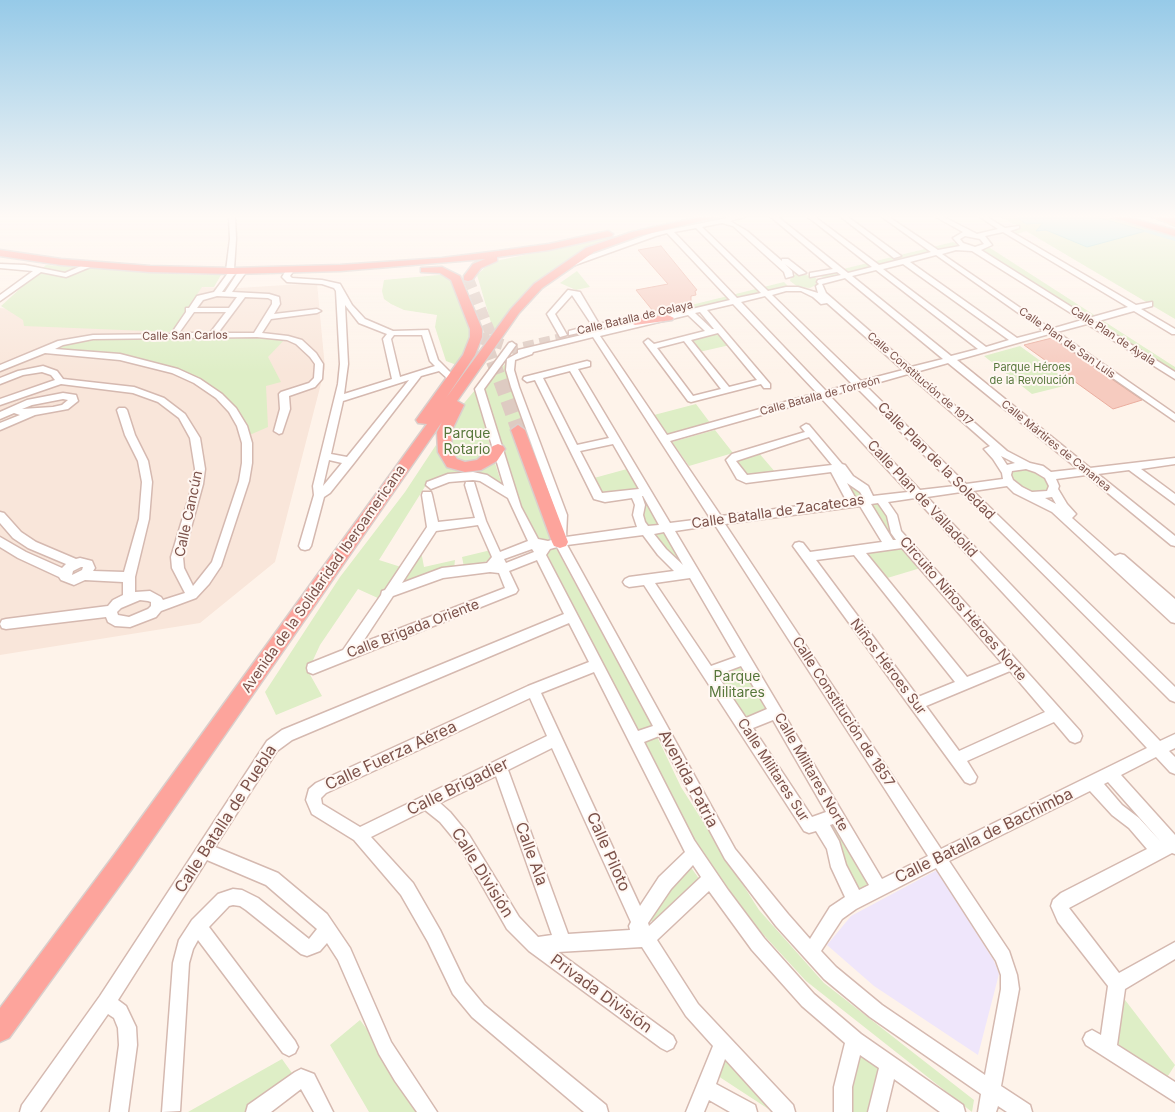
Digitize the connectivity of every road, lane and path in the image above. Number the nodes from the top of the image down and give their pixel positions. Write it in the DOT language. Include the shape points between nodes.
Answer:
graph roads {
  1 [pos="28,269"];
  2 [pos="81,269"];
  3 [pos="185,269"];
  4 [pos="316,269"];
  5 [pos="343,269"];
  6 [pos="450,269"];
  7 [pos="473,269"];
  8 [pos="561,269"];
  9 [pos="705,269"];
  10 [pos="742,269"];
  11 [pos="786,269"];
  12 [pos="794,269"];
  13 [pos="838,269"];
  14 [pos="856,269"];
  15 [pos="879,269"];
  16 [pos="916,269"];
  17 [pos="960,269"];
  18 [pos="1006,269"];
  19 [pos="1021,269"];
  20 [pos="1070,269"];
  21 [pos="39,270"];
  22 [pos="260,270"];
  23 [pos="291,270"];
  24 [pos="235,271"];
  25 [pos="842,272"];
  26 [pos="802,273"];
  27 [pos="813,275"];
  28 [pos="788,278"];
  29 [pos="235,283"];
  30 [pos="820,284"];
  31 [pos="801,289"];
  32 [pos="764,291"];
  33 [pos="217,294"];
  34 [pos="227,294"];
  35 [pos="243,295"];
  36 [pos="732,298"];
  37 [pos="0,299"];
  38 [pos="1149,304"];
  39 [pos="344,306"];
  40 [pos="1135,308"];
  41 [pos="189,310"];
  42 [pos="232,310"];
  43 [pos="702,310"];
  44 [pos="317,312"];
  45 [pos="690,312"];
  46 [pos="268,317"];
  47 [pos="668,318"];
  48 [pos="1099,318"];
  49 [pos="362,321"];
  50 [pos="1090,321"];
  51 [pos="635,322"];
  52 [pos="341,325"];
  53 [pos="597,331"];
  54 [pos="715,331"];
  55 [pos="500,332"];
  56 [pos="1051,332"];
  57 [pos="1175,332"];
  58 [pos="392,333"];
  59 [pos="257,335"];
  60 [pos="563,335"];
  61 [pos="173,336"];
  62 [pos="212,336"];
  63 [pos="686,339"];
  64 [pos="1017,342"];
  65 [pos="512,346"];
  66 [pos="43,350"];
  67 [pos="985,350"];
  68 [pos="529,352"];
  69 [pos="480,360"];
  70 [pos="950,360"];
  71 [pos="588,364"];
  72 [pos="439,366"];
  73 [pos="461,366"];
  74 [pos="1175,367"];
  75 [pos="0,368"];
  76 [pos="573,368"];
  77 [pos="908,372"];
  78 [pos="416,376"];
  79 [pos="538,376"];
  80 [pos="1175,376"];
  81 [pos="452,378"];
  82 [pos="395,379"];
  83 [pos="527,379"];
  84 [pos="0,381"];
  85 [pos="60,381"];
  86 [pos="860,385"];
  87 [pos="727,390"];
  88 [pos="354,394"];
  89 [pos="339,395"];
  90 [pos="824,395"];
  91 [pos="0,402"];
  92 [pos="13,409"];
  93 [pos="122,410"];
  94 [pos="33,413"];
  95 [pos="0,416"];
  96 [pos="335,418"];
  97 [pos="1175,418"];
  98 [pos="2,428"];
  99 [pos="518,430"];
  100 [pos="279,431"];
  101 [pos="664,439"];
  102 [pos="615,440"];
  103 [pos="498,449"];
  104 [pos="574,449"];
  105 [pos="411,455"];
  106 [pos="325,456"];
  107 [pos="350,461"];
  108 [pos="1174,461"];
  109 [pos="1026,465"];
  110 [pos="1131,466"];
  111 [pos="838,468"];
  112 [pos="1088,472"];
  113 [pos="1049,476"];
  114 [pos="1007,477"];
  115 [pos="431,485"];
  116 [pos="470,485"];
  117 [pos="964,488"];
  118 [pos="1053,490"];
  119 [pos="641,493"];
  120 [pos="917,494"];
  121 [pos="319,495"];
  122 [pos="426,495"];
  123 [pos="513,496"];
  124 [pos="1031,496"];
  125 [pos="1175,500"];
  126 [pos="867,501"];
  127 [pos="0,516"];
  128 [pos="718,520"];
  129 [pos="481,521"];
  130 [pos="433,527"];
  131 [pos="667,527"];
  132 [pos="647,531"];
  133 [pos="0,541"];
  134 [pos="1175,542"];
  135 [pos="905,543"];
  136 [pos="305,546"];
  137 [pos="546,546"];
  138 [pos="890,546"];
  139 [pos="857,550"];
  140 [pos="498,557"];
  141 [pos="75,563"];
  142 [pos="490,567"];
  143 [pos="503,569"];
  144 [pos="86,573"];
  145 [pos="64,574"];
  146 [pos="690,574"];
  147 [pos="129,577"];
  148 [pos="647,580"];
  149 [pos="629,582"];
  150 [pos="386,594"];
  151 [pos="192,595"];
  152 [pos="129,598"];
  153 [pos="1175,606"];
  154 [pos="157,607"];
  155 [pos="110,611"];
  156 [pos="572,616"];
  157 [pos="1175,618"];
  158 [pos="2,624"];
  159 [pos="348,654"];
  160 [pos="745,659"];
  161 [pos="596,665"];
  162 [pos="1011,665"];
  163 [pos="313,668"];
  164 [pos="708,673"];
  165 [pos="965,684"];
  166 [pos="533,690"];
  167 [pos="1175,696"];
  168 [pos="916,704"];
  169 [pos="776,712"];
  170 [pos="1056,714"];
  171 [pos="743,726"];
  172 [pos="661,729"];
  173 [pos="1075,736"];
  174 [pos="556,739"];
  175 [pos="635,739"];
  176 [pos="1175,740"];
  177 [pos="1158,749"];
  178 [pos="956,759"];
  179 [pos="500,767"];
  180 [pos="1175,767"];
  181 [pos="1110,773"];
  182 [pos="970,777"];
  183 [pos="1092,782"];
  184 [pos="427,802"];
  185 [pos="836,815"];
  186 [pos="819,822"];
  187 [pos="359,834"];
  188 [pos="1170,847"];
  189 [pos="204,851"];
  190 [pos="694,853"];
  191 [pos="938,858"];
  192 [pos="710,879"];
  193 [pos="878,888"];
  194 [pos="855,900"];
  195 [pos="639,921"];
  196 [pos="198,926"];
  197 [pos="328,929"];
  198 [pos="640,938"];
  199 [pos="563,942"];
  200 [pos="535,946"];
  201 [pos="1175,950"];
  202 [pos="811,952"];
  203 [pos="1117,984"];
  204 [pos="106,1002"];
  205 [pos="0,1028"];
  206 [pos="1092,1039"];
  207 [pos="855,1040"];
  208 [pos="667,1042"];
  209 [pos="723,1042"];
  210 [pos="289,1047"];
  211 [pos="1108,1049"];
  212 [pos="889,1064"];
  213 [pos="705,1088"];
  214 [pos="1172,1088"];
  215 [pos="992,1090"];
  216 [pos="171,1111"];
  217 [pos="29,1112"];
  218 [pos="119,1112"];
  219 [pos="255,1112"];
  220 [pos="324,1112"];
  221 [pos="428,1112"];
  222 [pos="599,1112"];
  223 [pos="696,1112"];
  224 [pos="748,1112"];
  225 [pos="786,1112"];
  226 [pos="843,1112"];
  227 [pos="877,1112"];
  228 [pos="956,1112"];
  229 [pos="987,1112"];
  230 [pos="1023,1112"];
  1 -- 21 [label="street"];
  2 -- 21 [label="street" via="66,274"];
  3 -- 24 [label="highway"];
  4 -- 23 [label="highway"];
  5 -- 73 [label="highway" via="373,273 435,269 452,274 476,333 472,350"];
  6 -- 7 [label="highway" via="465,279"];
  8 -- 55 [label="highway, Avenida de la Solidaridad Iberoamericana" via="538,286"];
  9 -- 36 [label="street, Calle Plan de Valladolid"];
  10 -- 32 [label="street, Calle Plan de la Soledad"];
  11 -- 28 [label="street"];
  12 -- 26 [label="street"];
  13 -- 25 [label="street, Calle Mártires de Cananea"];
  14 -- 25 [label="street"];
  15 -- 67 [label="street"];
  16 -- 64 [label="street"];
  17 -- 56 [label="street, Calle Plan de San Luis"];
  18 -- 50 [label="street, Calle Plan de Ayala"];
  19 -- 48 [label="street, Calle Plan de Ayala"];
  20 -- 40 [label="street"];
  21 -- 37 [label="street"];
  22 -- 23 [label="highway"];
  22 -- 24 [label="highway"];
  22 -- 29 [label="highway"];
  23 -- 39 [label="street" via="286,277 290,280 332,283 340,290"];
  24 -- 29 [label="street"];
  24 -- 33 [label="street"];
  25 -- 27 [label="street"];
  25 -- 30 [label="street"];
  25 -- 70 [label="street, Calle Mártires de Cananea"];
  26 -- 27 [label="street"];
  26 -- 28 [label="street, Calle Batalla de Celaya"];
  27 -- 30 [label="street, Calle Constitución de 1917"];
  28 -- 31 [label="street, Calle Constitución de 1917"];
  28 -- 32 [label="street, Calle Batalla de Celaya"];
  29 -- 34 [label="street"];
  30 -- 31 [label="street, Calle Batalla de Celaya"];
  30 -- 77 [label="street, Calle Constitución de 1917" via="822,294"];
  31 -- 32 [label="street, Calle Batalla de Celaya"];
  31 -- 77 [label="street, Calle Constitución de 1917" via="816,295"];
  32 -- 36 [label="street, Calle Batalla de Celaya"];
  32 -- 86 [label="street, Calle Plan de la Soledad"];
  33 -- 34 [label="street"];
  33 -- 41 [label="street" via="202,297"];
  34 -- 35 [label="street"];
  35 -- 42 [label="street"];
  35 -- 46 [label="street" via="276,299"];
  36 -- 43 [label="street, Calle Batalla de Celaya"];
  36 -- 53 [label="street, Calle Batalla de Celaya"];
  36 -- 90 [label="street, Calle Plan de Valladolid"];
  38 -- 40 [label="street, Calle Batalla de Torreón"];
  39 -- 49 [label="street"];
  39 -- 52 [label="street"];
  40 -- 48 [label="street, Calle Batalla de Torreón"];
  40 -- 57 [label="street"];
  41 -- 42 [label="street"];
  41 -- 61 [label="street"];
  42 -- 62 [label="street"];
  43 -- 45 [label="street, Calle Batalla de Celaya"];
  43 -- 54 [label="street"];
  44 -- 46 [label="street"];
  45 -- 47 [label="street, Calle Batalla de Celaya"];
  45 -- 54 [label="street"];
  46 -- 59 [label="street"];
  47 -- 51 [label="highway"];
  47 -- 53 [label="street, Calle Batalla de Celaya"];
  48 -- 50 [label="street, Calle Batalla de Torreón"];
  48 -- 74 [label="street, Calle Plan de Ayala"];
  49 -- 52 [label="street"];
  49 -- 58 [label="street"];
  50 -- 56 [label="street, Calle Batalla de Torreón"];
  50 -- 80 [label="street, Calle Plan de Ayala"];
  52 -- 89 [label="street" via="344,364"];
  53 -- 60 [label="street, Calle Batalla de Celaya"];
  53 -- 60 [label="street, Calle Constitución de 1857" via="577,294 571,292 551,314"];
  53 -- 68 [label="street, Calle Batalla de Celaya"];
  53 -- 101 [label="street, Calle Constitución de 1857"];
  54 -- 63 [label="street"];
  54 -- 87 [label="street" via="765,383"];
  55 -- 69 [label="highway, Avenida de la Solidaridad Iberoamericana"];
  55 -- 73 [label="highway"];
  56 -- 64 [label="street, Calle Batalla de Torreón"];
  56 -- 97 [label="street, Calle Plan de San Luis"];
  58 -- 72 [label="street" via="425,332"];
  58 -- 82 [label="street" via="387,339"];
  59 -- 62 [label="street, Calle San Carlos"];
  59 -- 100 [label="street, Calle San Carlos" via="299,342 319,364 316,382 284,394 285,409"];
  60 -- 65 [label="street, Calle Batalla de Celaya"];
  61 -- 62 [label="street, Calle San Carlos"];
  61 -- 66 [label="street, Calle San Carlos" via="93,337"];
  63 -- 87 [label="street"];
  63 -- 87 [label="street" via="650,345 691,399"];
  64 -- 67 [label="street, Calle Batalla de Torreón"];
  65 -- 68 [label="street" via="509,350 512,353"];
  65 -- 103 [label="street, Avenida Patria" via="479,389"];
  66 -- 75 [label="street, Calle San Carlos"];
  66 -- 151 [label="street" via="120,357 175,371 219,396 233,410 247,443 244,481 217,563"];
  67 -- 70 [label="street, Calle Batalla de Torreón"];
  68 -- 137 [label="street" via="511,359 510,370 562,515"];
  69 -- 103 [label="highway" via="475,378 452,413 444,432 444,446 452,463 465,467 484,464"];
  69 -- 105 [label="highway, Avenida de la Solidaridad Iberoamericana"];
  70 -- 77 [label="street, Calle Batalla de Torreón"];
  70 -- 112 [label="street, Calle Mártires de Cananea"];
  71 -- 76 [label="street"];
  72 -- 78 [label="street"];
  72 -- 81 [label="street"];
  72 -- 82 [label="street"];
  73 -- 81 [label="highway"];
  76 -- 79 [label="street"];
  76 -- 102 [label="street, Calle Militares Norte"];
  77 -- 86 [label="street, Calle Batalla de Torreón"];
  77 -- 109 [label="street, Calle Constitución de 1917" via="1004,453"];
  77 -- 114 [label="street, Calle Constitución de 1917" via="997,457"];
  78 -- 82 [label="street"];
  78 -- 107 [label="street"];
  79 -- 83 [label="street"];
  79 -- 104 [label="street"];
  81 -- 105 [label="highway" via="420,426 413,440"];
  82 -- 88 [label="street"];
  82 -- 89 [label="street"];
  84 -- 85 [label="street" via="43,369 54,373"];
  85 -- 91 [label="street, Calle Cancún"];
  85 -- 151 [label="street, Calle Cancún" via="116,386 149,394 182,416 189,427 195,438 200,468 177,557 180,573"];
  86 -- 90 [label="street, Calle Batalla de Torreón"];
  86 -- 117 [label="street, Calle Plan de la Soledad"];
  88 -- 89 [label="street"];
  88 -- 96 [label="street"];
  89 -- 96 [label="street"];
  90 -- 101 [label="street, Calle Batalla de Torreón"];
  90 -- 120 [label="street, Calle Plan de Valladolid"];
  92 -- 94 [label="street"];
  92 -- 94 [label="street" via="30,402 73,397 73,401 65,406"];
  92 -- 95 [label="street"];
  93 -- 147 [label="street" via="143,461 147,482 144,519"];
  94 -- 98 [label="street"];
  96 -- 106 [label="street"];
  99 -- 137 [label="highway"];
  101 -- 128 [label="street, Calle Constitución de 1857"];
  102 -- 104 [label="street"];
  102 -- 119 [label="street, Calle Militares Norte"];
  103 -- 123 [label="street, Avenida Patria"];
  104 -- 119 [label="street" via="600,498"];
  105 -- 205 [label="highway, Avenida de la Solidaridad Iberoamericana" via="129,854"];
  106 -- 107 [label="street"];
  106 -- 121 [label="street"];
  107 -- 121 [label="street"];
  108 -- 110 [label="street"];
  109 -- 113 [label="street"];
  109 -- 114 [label="street" via="1013,466"];
  110 -- 112 [label="street"];
  110 -- 125 [label="street"];
  111 -- 111 [label="street" via="808,430 730,458 745,479"];
  111 -- 126 [label="street"];
  111 -- 126 [label="street" via="864,490"];
  112 -- 113 [label="street"];
  112 -- 134 [label="street, Calle Mártires de Cananea"];
  113 -- 118 [label="street"];
  114 -- 117 [label="street, Calle Batalla de Zacatecas"];
  114 -- 124 [label="street" via="1018,490"];
  115 -- 123 [label="street" via="448,478 473,476 483,478"];
  116 -- 129 [label="street"];
  117 -- 120 [label="street, Calle Batalla de Zacatecas"];
  117 -- 167 [label="street, Calle Plan de la Soledad"];
  118 -- 124 [label="street" via="1045,496"];
  118 -- 153 [label="street" via="1063,506"];
  119 -- 131 [label="street, Calle Militares Norte"];
  119 -- 132 [label="street" via="638,515"];
  120 -- 126 [label="street, Calle Batalla de Zacatecas"];
  120 -- 177 [label="street, Calle Plan de Valladolid"];
  121 -- 136 [label="street"];
  122 -- 130 [label="street"];
  123 -- 137 [label="street, Avenida Patria"];
  124 -- 157 [label="street" via="1056,510"];
  126 -- 128 [label="street, Calle Batalla de Zacatecas"];
  126 -- 135 [label="street, Circuito Niños Héroes Norte" via="892,515 896,533"];
  126 -- 138 [label="street, Circuito Niños Héroes Norte"];
  127 -- 141 [label="street" via="32,545"];
  128 -- 131 [label="street, Calle Batalla de Zacatecas"];
  128 -- 191 [label="street, Calle Constitución de 1857"];
  129 -- 130 [label="street"];
  129 -- 140 [label="street"];
  130 -- 150 [label="street"];
  131 -- 132 [label="street, Calle Batalla de Zacatecas"];
  131 -- 146 [label="street, Calle Militares Norte"];
  132 -- 137 [label="street, Calle Batalla de Zacatecas"];
  132 -- 146 [label="street" via="662,552"];
  133 -- 145 [label="street"];
  135 -- 138 [label="street"];
  135 -- 162 [label="street, Circuito Niños Héroes Norte"];
  137 -- 140 [label="street"];
  137 -- 143 [label="street"];
  137 -- 156 [label="street, Avenida Patria"];
  137 -- 172 [label="street, Avenida Patria"];
  138 -- 139 [label="street"];
  139 -- 165 [label="street"];
  139 -- 168 [label="street, Niños Héroes Sur" via="803,552"];
  140 -- 142 [label="street"];
  140 -- 143 [label="street"];
  141 -- 144 [label="street" via="88,564"];
  141 -- 145 [label="street"];
  142 -- 143 [label="street"];
  142 -- 150 [label="street" via="442,573"];
  143 -- 159 [label="street, Calle Brigada Oriente" via="512,590"];
  144 -- 145 [label="street" via="74,580"];
  144 -- 147 [label="street" via="88,576"];
  146 -- 148 [label="street"];
  146 -- 160 [label="street, Calle Militares Norte"];
  147 -- 152 [label="street"];
  148 -- 149 [label="street"];
  148 -- 164 [label="street, Calle Militares Sur"];
  150 -- 159 [label="street"];
  151 -- 154 [label="street"];
  152 -- 154 [label="street" via="150,596 157,600"];
  152 -- 155 [label="street"];
  154 -- 155 [label="street" via="147,616 130,622 114,620"];
  155 -- 158 [label="street"];
  156 -- 161 [label="street, Avenida Patria"];
  156 -- 189 [label="street, Calle Batalla de Puebla" via="279,740 265,756"];
  159 -- 163 [label="street, Calle Brigada Oriente"];
  160 -- 164 [label="street"];
  160 -- 169 [label="street, Calle Militares Norte"];
  161 -- 166 [label="street, Calle Fuerza Aérea"];
  161 -- 175 [label="street, Avenida Patria"];
  162 -- 165 [label="street"];
  162 -- 170 [label="street, Circuito Niños Héroes Norte"];
  164 -- 171 [label="street, Calle Militares Sur"];
  165 -- 168 [label="street"];
  166 -- 174 [label="street, Calle Piloto"];
  166 -- 187 [label="street, Calle Fuerza Aérea" via="314,794 312,800 317,809"];
  168 -- 178 [label="street, Niños Héroes Sur"];
  169 -- 171 [label="street"];
  169 -- 185 [label="street, Calle Militares Norte"];
  170 -- 173 [label="street, Circuito Niños Héroes Norte"];
  170 -- 178 [label="street"];
  171 -- 186 [label="street, Calle Militares Sur" via="809,826"];
  172 -- 175 [label="street"];
  172 -- 202 [label="street, Avenida Patria" via="730,854"];
  174 -- 179 [label="street, Calle Brigadier"];
  174 -- 195 [label="street, Calle Piloto"];
  175 -- 190 [label="street, Avenida Patria"];
  176 -- 177 [label="street, Calle Batalla de Bachimba"];
  177 -- 180 [label="street, Calle Plan de Valladolid"];
  177 -- 181 [label="street, Calle Batalla de Bachimba"];
  178 -- 182 [label="street, Niños Héroes Sur"];
  179 -- 184 [label="street, Calle Brigadier"];
  179 -- 199 [label="street, Calle Ala"];
  181 -- 183 [label="street, Calle Batalla de Bachimba"];
  181 -- 188 [label="street"];
  183 -- 188 [label="street" via="1117,810"];
  183 -- 191 [label="street, Calle Batalla de Bachimba"];
  184 -- 187 [label="street, Calle Brigadier"];
  184 -- 200 [label="street, Calle División" via="446,817 464,840 513,923"];
  185 -- 186 [label="street, Calle Militares Sur"];
  185 -- 193 [label="street, Calle Militares Norte"];
  186 -- 194 [label="street, Calle Militares Sur" via="834,846 839,868"];
  187 -- 222 [label="street, Calle Fuerza Aérea" via="407,889 459,988 478,1011"];
  188 -- 203 [label="street" via="1066,899 1059,906"];
  189 -- 197 [label="street" via="272,879 306,906"];
  189 -- 204 [label="street, Calle Batalla de Puebla"];
  190 -- 192 [label="street, Avenida Patria"];
  190 -- 195 [label="street" via="665,883"];
  191 -- 193 [label="street, Calle Batalla de Bachimba"];
  191 -- 215 [label="street, Calle Constitución de 1857" via="1002,957 1009,975 1010,989"];
  192 -- 198 [label="street"];
  192 -- 207 [label="street, Avenida Patria" via="758,944 808,1000"];
  193 -- 194 [label="street, Calle Batalla de Bachimba"];
  194 -- 202 [label="street, Calle Batalla de Bachimba" via="836,912"];
  195 -- 198 [label="street"];
  196 -- 197 [label="street" via="224,900 233,897 252,904 307,948"];
  196 -- 210 [label="street"];
  196 -- 216 [label="street" via="185,946 181,964"];
  197 -- 221 [label="street" via="344,954 385,1048"];
  198 -- 199 [label="street"];
  198 -- 209 [label="street" via="692,1010"];
  199 -- 200 [label="street"];
  200 -- 208 [label="street, Privada División"];
  201 -- 203 [label="street"];
  202 -- 215 [label="street, Avenida Patria" via="876,1011"];
  203 -- 211 [label="street"];
  204 -- 217 [label="street, Calle Batalla de Puebla"];
  204 -- 218 [label="street" via="120,1012 127,1026 128,1045"];
  206 -- 211 [label="street"];
  207 -- 212 [label="street, Avenida Patria"];
  207 -- 226 [label="street" via="843,1086"];
  209 -- 213 [label="street"];
  209 -- 225 [label="street"];
  211 -- 214 [label="street"];
  212 -- 227 [label="street"];
  212 -- 228 [label="street, Avenida Patria"];
  213 -- 223 [label="street"];
  213 -- 224 [label="street"];
  215 -- 229 [label="street, Calle Constitución de 1857"];
  215 -- 230 [label="street, Avenida Patria"];
  219 -- 220 [label="street" via="301,1078 308,1081"];
}
